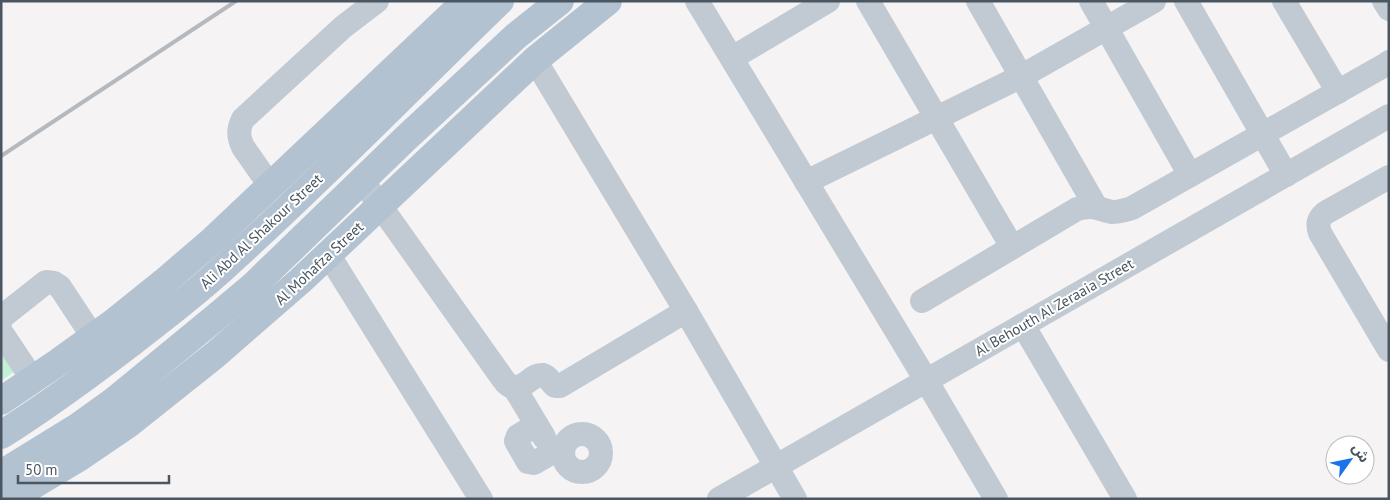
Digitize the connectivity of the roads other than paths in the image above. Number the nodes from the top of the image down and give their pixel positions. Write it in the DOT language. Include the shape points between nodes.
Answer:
graph roads {
  1 [pos="377,1"];
  2 [pos="466,1"];
  3 [pos="500,1"];
  4 [pos="560,1"];
  5 [pos="608,1"];
  6 [pos="697,1"];
  7 [pos="828,1"];
  8 [pos="868,1"];
  9 [pos="978,1"];
  10 [pos="1091,1"];
  11 [pos="1154,1"];
  12 [pos="1186,1"];
  13 [pos="1284,1"];
  14 [pos="1384,1"];
  15 [pos="1389,10"];
  16 [pos="1106,28"];
  17 [pos="732,58"];
  18 [pos="535,60"];
  19 [pos="1389,62"];
  20 [pos="1022,76"];
  21 [pos="1338,92"];
  22 [pos="1389,116"];
  23 [pos="936,118"];
  24 [pos="1263,134"];
  25 [pos="1190,175"];
  26 [pos="1286,175"];
  27 [pos="1389,178"];
  28 [pos="362,180"];
  29 [pos="806,182"];
  30 [pos="271,187"];
  31 [pos="380,206"];
  32 [pos="1096,207"];
  33 [pos="1012,247"];
  34 [pos="328,254"];
  35 [pos="922,301"];
  36 [pos="686,311"];
  37 [pos="1,320"];
  38 [pos="1023,325"];
  39 [pos="1,332"];
  40 [pos="93,337"];
  41 [pos="1389,350"];
  42 [pos="33,380"];
  43 [pos="926,380"];
  44 [pos="514,387"];
  45 [pos="1,400"];
  46 [pos="1,435"];
  47 [pos="560,450"];
  48 [pos="776,467"];
  49 [pos="1,474"];
  50 [pos="10,499"];
  51 [pos="481,499"];
  52 [pos="719,499"];
  53 [pos="795,499"];
  54 [pos="996,499"];
  55 [pos="1125,499"];
  1 -- 30 [label="street" via="330,39 243,119 240,140"];
  2 -- 30 [label="main road, Ali Abd Al Shakour Street"];
  3 -- 46 [label="main road, Ali Abd Al Shakour Street" via="232,260 96,370"];
  4 -- 28 [label="main road, Al Mohafza Street" via="516,36"];
  5 -- 18 [label="main road, Al Mohafza Street"];
  6 -- 17 [label="street"];
  7 -- 17 [label="street"];
  8 -- 23 [label="street"];
  9 -- 20 [label="street"];
  10 -- 16 [label="street"];
  11 -- 16 [label="street"];
  12 -- 24 [label="street"];
  13 -- 21 [label="street"];
  14 -- 15 [label="street"];
  16 -- 20 [label="street"];
  16 -- 25 [label="street"];
  17 -- 29 [label="street"];
  18 -- 31 [label="main road, Al Mohafza Street"];
  18 -- 36 [label="street"];
  19 -- 21 [label="street"];
  20 -- 23 [label="street"];
  20 -- 32 [label="street"];
  21 -- 24 [label="street"];
  22 -- 26 [label="street, Al Behouth Al Zeraaia Street"];
  23 -- 29 [label="street"];
  23 -- 33 [label="street"];
  24 -- 25 [label="street"];
  24 -- 26 [label="street"];
  25 -- 32 [label="street" via="1132,208 1112,212"];
  26 -- 38 [label="street, Al Behouth Al Zeraaia Street"];
  27 -- 41 [label="street" via="1325,213 1317,225"];
  28 -- 31 [label="street"];
  28 -- 49 [label="main road, Al Mohafza Street" via="253,286 184,344 76,428"];
  29 -- 43 [label="street"];
  30 -- 40 [label="main road, Ali Abd Al Shakour Street" via="172,276"];
  31 -- 34 [label="main road, Al Mohafza Street"];
  31 -- 44 [label="street" via="503,380"];
  32 -- 33 [label="street" via="1076,209"];
  33 -- 35 [label="street"];
  34 -- 50 [label="main road, Al Mohafza Street" via="258,319 172,391 88,452"];
  34 -- 51 [label="street"];
  36 -- 44 [label="street" via="560,386 555,386 542,375 523,386"];
  36 -- 48 [label="street"];
  37 -- 40 [label="street" via="46,282 54,283 60,287"];
  38 -- 43 [label="street, Al Behouth Al Zeraaia Street"];
  38 -- 55 [label="street"];
  39 -- 42 [label="street"];
  40 -- 42 [label="main road, Ali Abd Al Shakour Street"];
  42 -- 45 [label="main road, Ali Abd Al Shakour Street"];
  43 -- 48 [label="street, Al Behouth Al Zeraaia Street"];
  43 -- 54 [label="street"];
  44 -- 47 [label="street" via="545,439"];
  48 -- 52 [label="street, Al Behouth Al Zeraaia Street"];
  48 -- 53 [label="street"];
}
